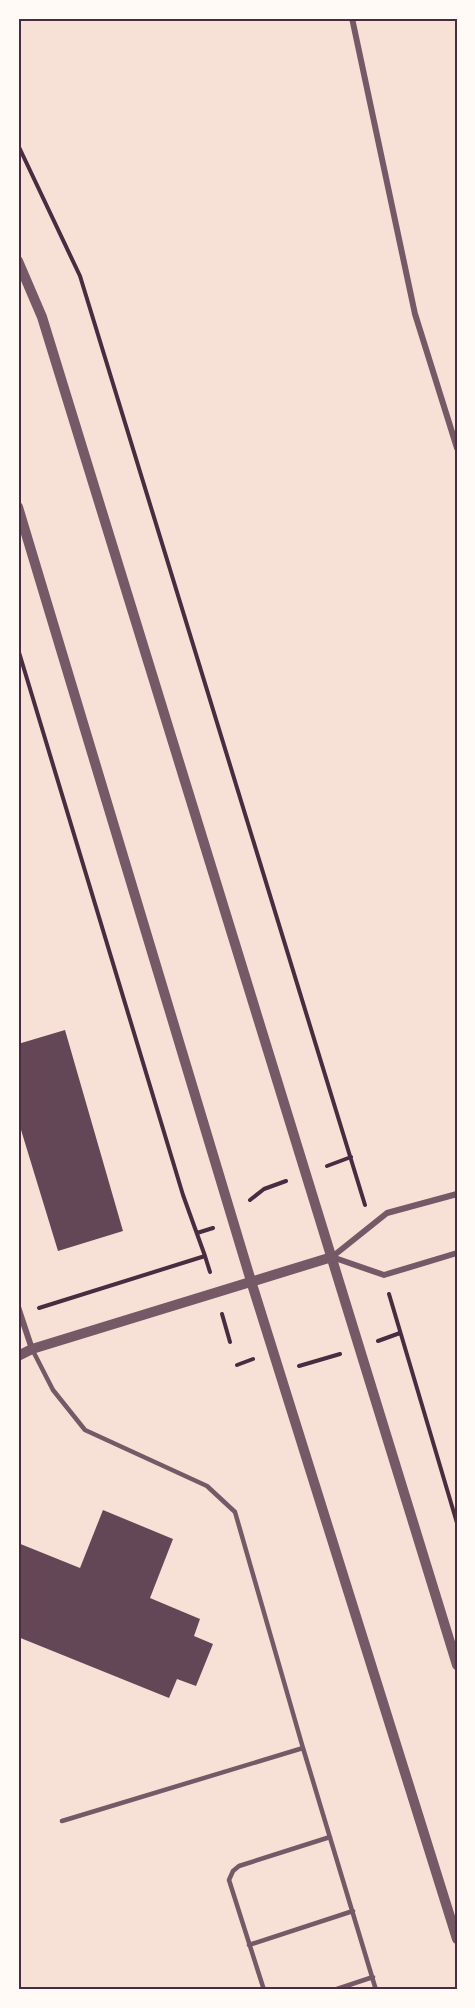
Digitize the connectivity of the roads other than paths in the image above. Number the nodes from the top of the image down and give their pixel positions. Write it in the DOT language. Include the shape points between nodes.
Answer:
graph roads {
  1 [pos="352,18"];
  2 [pos="18,261"];
  3 [pos="457,447"];
  4 [pos="18,507"];
  5 [pos="457,1194"];
  6 [pos="457,1253"];
  7 [pos="332,1257"];
  8 [pos="251,1281"];
  9 [pos="19,1310"];
  10 [pos="32,1349"];
  11 [pos="18,1356"];
  12 [pos="457,1665"];
  13 [pos="303,1748"];
  14 [pos="62,1821"];
  15 [pos="330,1837"];
  16 [pos="353,1911"];
  17 [pos="457,1939"];
  18 [pos="249,1945"];
  19 [pos="373,1977"];
  20 [pos="264,1990"];
  21 [pos="334,1990"];
  22 [pos="376,1990"];
  1 -- 3 [label="street" via="408,287"];
  2 -- 7 [label="street" via="42,317"];
  4 -- 8 [label="street"];
  5 -- 7 [label="street" via="387,1213"];
  6 -- 7 [label="street" via="384,1275"];
  7 -- 8 [label="street"];
  7 -- 12 [label="street"];
  8 -- 10 [label="street"];
  8 -- 17 [label="street"];
  9 -- 10 [label="street"];
  10 -- 11 [label="street"];
  10 -- 13 [label="lane" via="53,1390 85,1430 207,1486 235,1512"];
  13 -- 14 [label="lane"];
  13 -- 15 [label="lane"];
  15 -- 16 [label="lane"];
  15 -- 18 [label="lane" via="233,1871 229,1881"];
  16 -- 18 [label="lane"];
  16 -- 19 [label="lane"];
  18 -- 20 [label="lane"];
  19 -- 21 [label="lane"];
  19 -- 22 [label="lane"];
}
